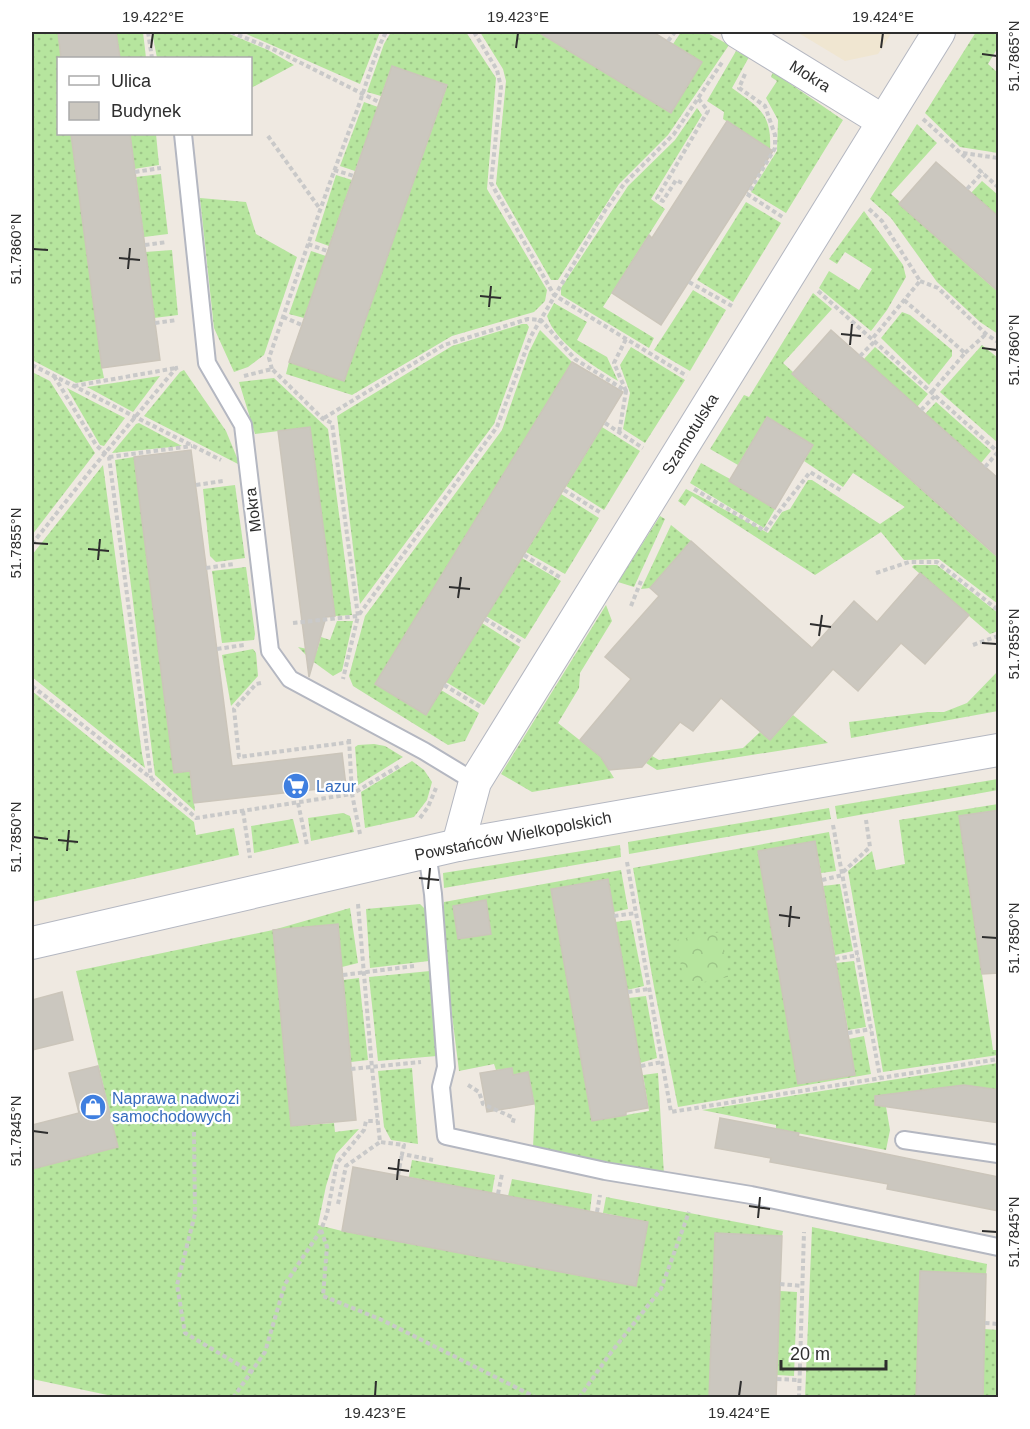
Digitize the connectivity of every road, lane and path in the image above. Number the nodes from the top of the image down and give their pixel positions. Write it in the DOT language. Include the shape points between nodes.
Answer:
graph roads {
  1 [pos="148,32"];
  2 [pos="231,32"];
  3 [pos="386,32"];
  4 [pos="474,32"];
  5 [pos="675,32"];
  6 [pos="939,32"];
  7 [pos="740,33"];
  8 [pos="668,41"];
  9 [pos="152,57"];
  10 [pos="747,71"];
  11 [pos="363,94"];
  12 [pos="698,99"];
  13 [pos="379,102"];
  14 [pos="890,109"];
  15 [pos="183,135"];
  16 [pos="268,136"];
  17 [pos="962,153"];
  18 [pos="999,158"];
  19 [pos="165,168"];
  20 [pos="334,170"];
  21 [pos="135,172"];
  22 [pos="983,172"];
  23 [pos="354,176"];
  24 [pos="682,183"];
  25 [pos="999,187"];
  26 [pos="967,189"];
  27 [pos="868,207"];
  28 [pos="321,209"];
  29 [pos="787,220"];
  30 [pos="174,241"];
  31 [pos="308,244"];
  32 [pos="144,245"];
  33 [pos="327,251"];
  34 [pos="792,269"];
  35 [pos="920,281"];
  36 [pos="689,282"];
  37 [pos="554,295"];
  38 [pos="904,300"];
  39 [pos="735,308"];
  40 [pos="282,317"];
  41 [pos="184,319"];
  42 [pos="541,320"];
  43 [pos="155,323"];
  44 [pos="302,325"];
  45 [pos="986,334"];
  46 [pos="627,339"];
  47 [pos="873,340"];
  48 [pos="999,342"];
  49 [pos="965,353"];
  50 [pos="860,356"];
  51 [pos="207,363"];
  52 [pos="32,365"];
  53 [pos="177,368"];
  54 [pos="272,369"];
  55 [pos="53,376"];
  56 [pos="74,386"];
  57 [pos="626,391"];
  58 [pos="715,393"];
  59 [pos="933,394"];
  60 [pos="921,410"];
  61 [pos="135,417"];
  62 [pos="323,419"];
  63 [pos="604,423"];
  64 [pos="619,433"];
  65 [pos="193,446"];
  66 [pos="647,448"];
  67 [pos="998,452"];
  68 [pos="104,454"];
  69 [pos="110,457"];
  70 [pos="228,464"];
  71 [pos="985,467"];
  72 [pos="228,481"];
  73 [pos="685,484"];
  74 [pos="196,485"];
  75 [pos="564,490"];
  76 [pos="842,491"];
  77 [pos="604,515"];
  78 [pos="32,544"];
  79 [pos="524,555"];
  80 [pos="239,563"];
  81 [pos="206,567"];
  82 [pos="876,573"];
  83 [pos="564,580"];
  84 [pos="999,610"];
  85 [pos="358,616"];
  86 [pos="485,619"];
  87 [pos="287,624"];
  88 [pos="999,636"];
  89 [pos="249,644"];
  90 [pos="525,645"];
  91 [pos="973,645"];
  92 [pos="217,649"];
  93 [pos="264,682"];
  94 [pos="444,685"];
  95 [pos="32,686"];
  96 [pos="486,710"];
  97 [pos="349,711"];
  98 [pos="349,742"];
  99 [pos="360,742"];
  100 [pos="999,750"];
  101 [pos="419,754"];
  102 [pos="151,778"];
  103 [pos="475,782"];
  104 [pos="352,794"];
  105 [pos="298,802"];
  106 [pos="243,811"];
  107 [pos="866,820"];
  108 [pos="417,821"];
  109 [pos="833,825"];
  110 [pos="360,835"];
  111 [pos="458,845"];
  112 [pos="307,846"];
  113 [pos="427,852"];
  114 [pos="250,859"];
  115 [pos="627,862"];
  116 [pos="843,874"];
  117 [pos="822,880"];
  118 [pos="636,913"];
  119 [pos="614,916"];
  120 [pos="32,943"];
  121 [pos="858,956"];
  122 [pos="835,959"];
  123 [pos="438,964"];
  124 [pos="343,975"];
  125 [pos="649,989"];
  126 [pos="628,993"];
  127 [pos="871,1029"];
  128 [pos="848,1033"];
  129 [pos="999,1059"];
  130 [pos="662,1062"];
  131 [pos="641,1066"];
  132 [pos="880,1077"];
  133 [pos="378,1121"];
  134 [pos="194,1132"];
  135 [pos="904,1140"];
  136 [pos="381,1142"];
  137 [pos="402,1154"];
  138 [pos="999,1154"];
  139 [pos="502,1173"];
  140 [pos="398,1175"];
  141 [pos="600,1191"];
  142 [pos="498,1194"];
  143 [pos="338,1204"];
  144 [pos="690,1208"];
  145 [pos="597,1212"];
  146 [pos="321,1230"];
  147 [pos="804,1230"];
  148 [pos="999,1247"];
  149 [pos="780,1284"];
  150 [pos="802,1286"];
  151 [pos="985,1323"];
  152 [pos="999,1324"];
  153 [pos="251,1372"];
  154 [pos="777,1379"];
  155 [pos="799,1380"];
  156 [pos="233,1398"];
  157 [pos="537,1398"];
  158 [pos="579,1398"];
  159 [pos="799,1398"];
  1 -- 9 [label="path"];
  2 -- 11 [label="path"];
  3 -- 11 [label="path"];
  4 -- 37 [label="path" via="498,70 501,87 491,183"];
  5 -- 8 [label="path"];
  6 -- 14 [label="street, Szamotulska"];
  7 -- 12 [label="path"];
  7 -- 14 [label="street, Mokra"];
  10 -- 29 [label="path" via="739,88 765,106 775,135 775,148 747,194"];
  11 -- 13 [label="path"];
  11 -- 20 [label="path"];
  12 -- 24 [label="path" via="708,111 657,198 663,201 676,180"];
  12 -- 37 [label="path" via="674,134 624,184"];
  14 -- 17 [label="path"];
  14 -- 34 [label="street, Szamotulska"];
  15 -- 51 [label="lane, Mokra"];
  16 -- 28 [label="path"];
  17 -- 18 [label="path"];
  17 -- 22 [label="path"];
  19 -- 21 [label="path"];
  20 -- 23 [label="path"];
  20 -- 28 [label="path"];
  22 -- 25 [label="path"];
  22 -- 26 [label="path"];
  27 -- 35 [label="path" via="882,221"];
  28 -- 31 [label="path"];
  30 -- 32 [label="path"];
  31 -- 33 [label="path"];
  31 -- 40 [label="path"];
  34 -- 47 [label="path"];
  34 -- 58 [label="street, Szamotulska"];
  35 -- 38 [label="path"];
  35 -- 45 [label="path" via="938,288"];
  36 -- 39 [label="path"];
  37 -- 42 [label="path"];
  37 -- 46 [label="path"];
  38 -- 47 [label="path"];
  38 -- 49 [label="path"];
  40 -- 44 [label="path"];
  40 -- 54 [label="path" via="269,358"];
  41 -- 43 [label="path"];
  42 -- 57 [label="path" via="575,359"];
  42 -- 62 [label="path" via="528,319 444,345"];
  42 -- 85 [label="path" via="531,336 497,428"];
  45 -- 48 [label="path"];
  45 -- 49 [label="path"];
  46 -- 57 [label="path" via="614,363"];
  46 -- 58 [label="path"];
  47 -- 50 [label="path"];
  47 -- 59 [label="path"];
  49 -- 59 [label="path"];
  51 -- 53 [label="path"];
  51 -- 54 [label="path" via="239,377"];
  51 -- 97 [label="lane, Mokra" via="243,425 270,651 290,679"];
  52 -- 55 [label="path"];
  53 -- 56 [label="path"];
  53 -- 61 [label="path"];
  54 -- 62 [label="path"];
  55 -- 56 [label="path"];
  55 -- 68 [label="path"];
  56 -- 61 [label="path"];
  57 -- 64 [label="path"];
  58 -- 103 [label="street, Szamotulska"];
  59 -- 60 [label="path"];
  59 -- 67 [label="path"];
  61 -- 65 [label="path"];
  61 -- 68 [label="path"];
  62 -- 85 [label="path" via="332,423"];
  63 -- 64 [label="path"];
  64 -- 66 [label="path"];
  65 -- 69 [label="path"];
  65 -- 70 [label="path"];
  67 -- 71 [label="path"];
  68 -- 69 [label="path"];
  68 -- 78 [label="path"];
  69 -- 102 [label="path"];
  72 -- 74 [label="path"];
  73 -- 76 [label="path" via="765,531 810,472"];
  75 -- 77 [label="path"];
  79 -- 83 [label="path"];
  80 -- 81 [label="path"];
  82 -- 84 [label="path" via="909,562 937,562"];
  85 -- 87 [label="path"];
  85 -- 97 [label="path" via="341,687"];
  86 -- 90 [label="path"];
  88 -- 91 [label="path"];
  89 -- 92 [label="path"];
  93 -- 98 [label="path" via="256,684 234,709 239,758"];
  94 -- 96 [label="path"];
  95 -- 102 [label="path"];
  97 -- 98 [label="path"];
  97 -- 101 [label="lane, Mokra"];
  98 -- 99 [label="path"];
  98 -- 104 [label="path"];
  100 -- 111 [label="street, Powstańców Wielkopolskich"];
  101 -- 103 [label="lane, Mokra"];
  101 -- 104 [label="path"];
  101 -- 108 [label="path" via="438,781 428,807"];
  102 -- 106 [label="path" via="196,818"];
  103 -- 111 [label="street, Szamotulska"];
  104 -- 105 [label="path"];
  104 -- 110 [label="path"];
  105 -- 106 [label="path"];
  105 -- 112 [label="path"];
  106 -- 114 [label="path"];
  107 -- 116 [label="path" via="870,847"];
  109 -- 116 [label="path"];
  111 -- 113 [label="street, Powstańców Wielkopolskich"];
  113 -- 120 [label="street, Powstańców Wielkopolskich"];
  113 -- 123 [label="lane"];
  115 -- 118 [label="path"];
  116 -- 117 [label="path"];
  116 -- 121 [label="path"];
  118 -- 119 [label="path"];
  118 -- 125 [label="path"];
  121 -- 122 [label="path"];
  121 -- 127 [label="path"];
  123 -- 124 [label="path"];
  123 -- 148 [label="lane" via="446,1068 441,1087 446,1136 605,1171 751,1195"];
  125 -- 126 [label="path"];
  125 -- 130 [label="path"];
  127 -- 128 [label="path"];
  127 -- 132 [label="path"];
  129 -- 132 [label="path"];
  130 -- 131 [label="path"];
  130 -- 132 [label="path" via="671,1112"];
  133 -- 146 [label="path" via="366,1121 364,1130 338,1162"];
  134 -- 153 [label="path" via="195,1214 177,1285 185,1333"];
  135 -- 138 [label="lane"];
  136 -- 143 [label="path" via="346,1166"];
  137 -- 140 [label="path"];
  139 -- 142 [label="path"];
  141 -- 145 [label="path"];
  144 -- 158 [label="path" via="661,1289"];
  146 -- 153 [label="path" via="285,1284 265,1352"];
  146 -- 157 [label="path" via="327,1247 323,1296 382,1320"];
  147 -- 150 [label="path"];
  149 -- 150 [label="path"];
  150 -- 155 [label="path"];
  151 -- 152 [label="path"];
  153 -- 156 [label="path"];
  154 -- 155 [label="path"];
  155 -- 159 [label="path"];
}
